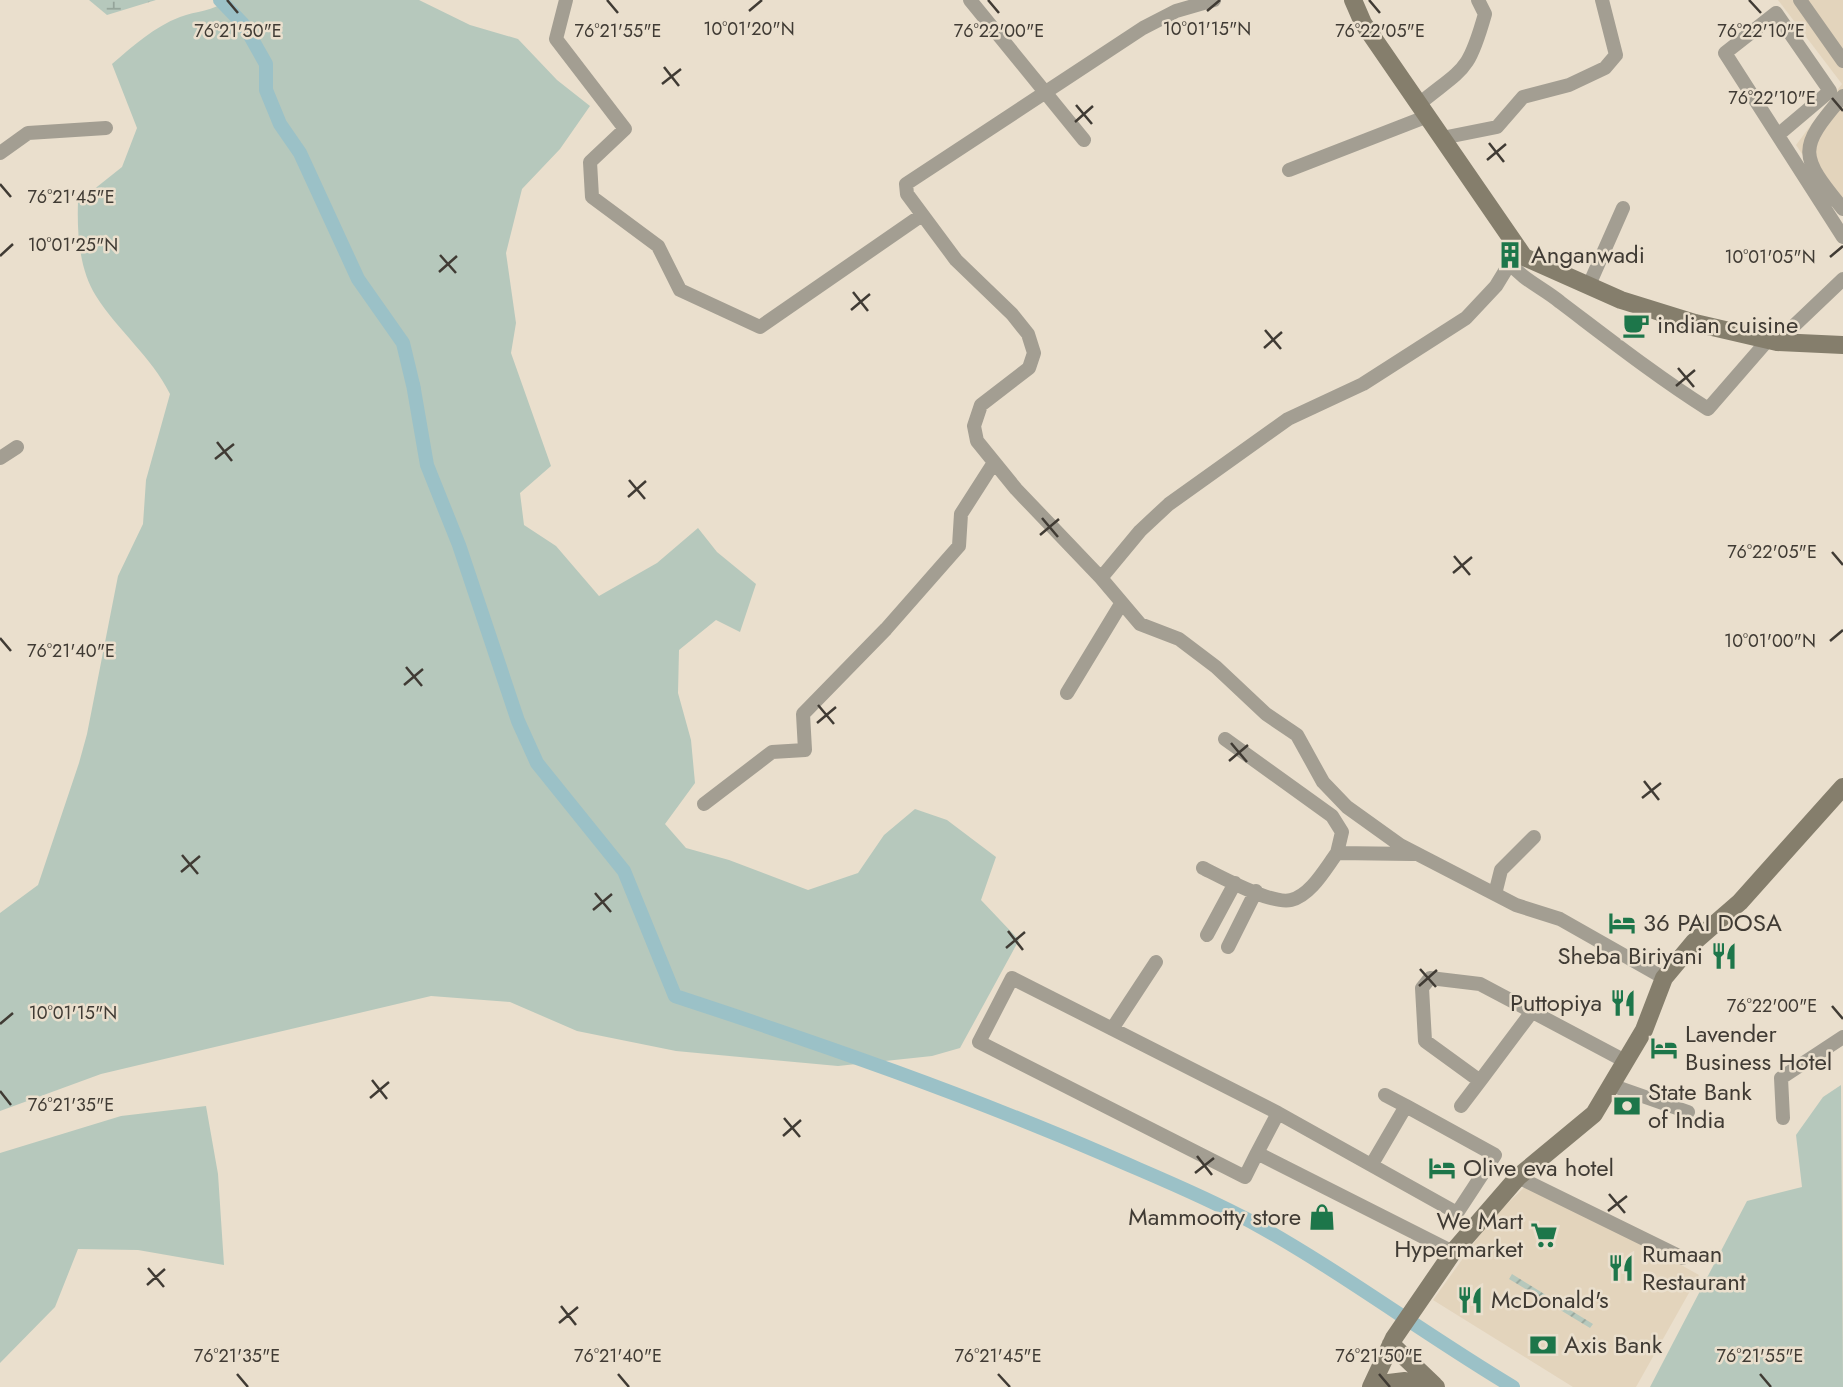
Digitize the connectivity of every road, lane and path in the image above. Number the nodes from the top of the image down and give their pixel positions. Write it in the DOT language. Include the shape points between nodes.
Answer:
graph roads {
  1 [pos="566,0"];
  2 [pos="970,0"];
  3 [pos="1214,0"];
  4 [pos="1353,0"];
  5 [pos="1478,0"];
  6 [pos="1602,0"];
  7 [pos="1800,0"];
  8 [pos="1843,61"];
  9 [pos="1044,92"];
  10 [pos="1843,96"];
  11 [pos="1423,110"];
  12 [pos="106,128"];
  13 [pos="1778,135"];
  14 [pos="1442,138"];
  15 [pos="1084,140"];
  16 [pos="0,153"];
  17 [pos="1289,170"];
  18 [pos="1623,208"];
  19 [pos="1843,209"];
  20 [pos="922,215"];
  21 [pos="1843,237"];
  22 [pos="1517,260"];
  23 [pos="1843,279"];
  24 [pos="1589,285"];
  25 [pos="1773,341"];
  26 [pos="1843,345"];
  27 [pos="18,447"];
  28 [pos="0,458"];
  29 [pos="993,464"];
  30 [pos="1101,578"];
  31 [pos="1121,604"];
  32 [pos="1068,693"];
  33 [pos="1224,738"];
  34 [pos="1843,787"];
  35 [pos="704,804"];
  36 [pos="1534,837"];
  37 [pos="1336,853"];
  38 [pos="1415,854"];
  39 [pos="1203,868"];
  40 [pos="1235,883"];
  41 [pos="1256,891"];
  42 [pos="1495,894"];
  43 [pos="1207,935"];
  44 [pos="1228,947"];
  45 [pos="1156,962"];
  46 [pos="1664,978"];
  47 [pos="1531,1013"];
  48 [pos="1112,1029"];
  49 [pos="1843,1037"];
  50 [pos="1625,1061"];
  51 [pos="1480,1081"];
  52 [pos="1611,1085"];
  53 [pos="1385,1095"];
  54 [pos="1406,1105"];
  55 [pos="1461,1106"];
  56 [pos="1688,1112"];
  57 [pos="1278,1113"];
  58 [pos="1783,1118"];
  59 [pos="1257,1153"];
  60 [pos="1372,1164"];
  61 [pos="1518,1177"];
  62 [pos="1453,1252"];
  63 [pos="1684,1258"];
  64 [pos="1393,1341"];
  65 [pos="1371,1386"];
  66 [pos="1435,1386"];
  1 -- 20 [label="street" via="556,39 625,129 590,162 592,197 658,246 680,290 761,327"];
  2 -- 9 [label="street"];
  3 -- 9 [label="street" via="1176,11 1143,28"];
  4 -- 11 [label="main road" via="1363,23"];
  5 -- 11 [label="street" via="1485,14 1468,64"];
  6 -- 14 [label="street" via="1616,55 1605,68 1569,85 1523,97 1497,127"];
  7 -- 8 [label="street"];
  9 -- 15 [label="street"];
  9 -- 20 [label="street" via="906,184 907,194"];
  10 -- 19 [label="street" via="1815,128 1808,145 1812,170"];
  11 -- 14 [label="main road"];
  11 -- 17 [label="street"];
  12 -- 16 [label="street" via="28,134"];
  13 -- 13 [label="street" via="1725,53 1776,13 1830,91"];
  13 -- 21 [label="street"];
  14 -- 22 [label="main road"];
  18 -- 24 [label="street"];
  20 -- 29 [label="street" via="956,260 1012,314 1028,334 1034,353 1029,368 981,405 974,426 977,441"];
  22 -- 24 [label="main road"];
  22 -- 25 [label="street" via="1521,277 1708,408"];
  22 -- 30 [label="street" via="1466,318 1363,384 1288,419 1169,504"];
  23 -- 25 [label="street"];
  24 -- 25 [label="main road" via="1695,323"];
  25 -- 26 [label="main road"];
  27 -- 28 [label="street"];
  29 -- 30 [label="street"];
  29 -- 35 [label="street" via="961,514 960,546 803,714 804,750 772,752"];
  30 -- 31 [label="street"];
  31 -- 32 [label="street"];
  31 -- 38 [label="street" via="1140,624 1171,634 1199,654 1266,714 1297,734 1323,782 1347,807"];
  33 -- 37 [label="street" via="1332,816 1342,832"];
  34 -- 46 [label="main road"];
  36 -- 42 [label="street" via="1500,870"];
  37 -- 38 [label="street"];
  37 -- 41 [label="street" via="1312,885 1291,900"];
  38 -- 42 [label="street"];
  39 -- 40 [label="street"];
  40 -- 41 [label="street"];
  40 -- 43 [label="street"];
  41 -- 44 [label="street"];
  42 -- 46 [label="street" via="1560,919"];
  45 -- 48 [label="street"];
  46 -- 50 [label="main road" via="1644,1030"];
  47 -- 50 [label="street"];
  47 -- 51 [label="street"];
  47 -- 51 [label="street" via="1480,984 1430,978 1422,988 1425,1041"];
  48 -- 57 [label="street"];
  48 -- 59 [label="street" via="1012,978 979,1042 1245,1177"];
  49 -- 58 [label="street" via="1781,1078"];
  50 -- 52 [label="main road"];
  51 -- 55 [label="street"];
  52 -- 56 [label="street"];
  52 -- 61 [label="main road" via="1594,1114"];
  53 -- 54 [label="street"];
  54 -- 60 [label="street"];
  54 -- 60 [label="street" via="1495,1155 1457,1213"];
  57 -- 59 [label="street"];
  57 -- 60 [label="street"];
  59 -- 62 [label="street"];
  61 -- 62 [label="main road"];
  61 -- 63 [label="street"];
  62 -- 64 [label="main road"];
  64 -- 65 [label="main road"];
  64 -- 66 [label="main road"];
  65 -- 66 [label="main road" via="1405,1381"];
}
